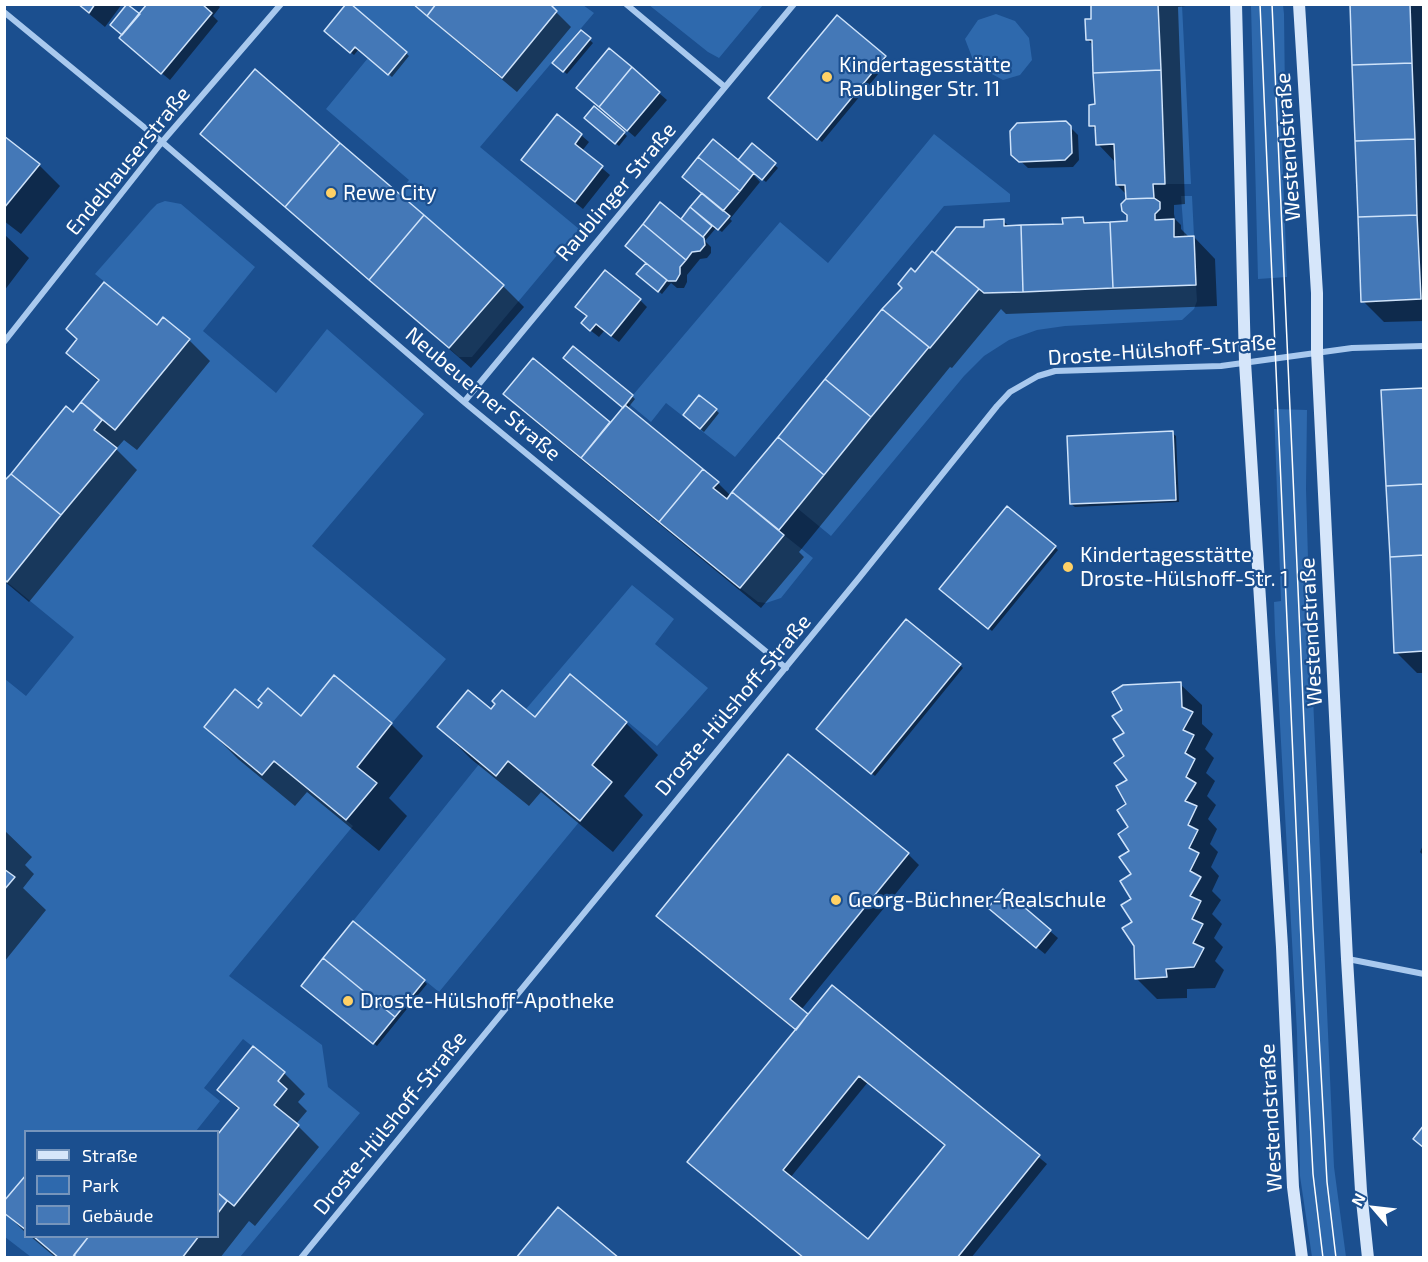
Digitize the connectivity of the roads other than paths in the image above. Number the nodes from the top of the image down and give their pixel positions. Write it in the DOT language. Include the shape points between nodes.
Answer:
graph roads {
  1 [pos="281,4"];
  2 [pos="626,4"];
  3 [pos="794,4"];
  4 [pos="1236,4"];
  5 [pos="1299,4"];
  6 [pos="4,12"];
  7 [pos="725,87"];
  8 [pos="162,142"];
  9 [pos="4,342"];
  10 [pos="1424,346"];
  11 [pos="1317,352"];
  12 [pos="1245,362"];
  13 [pos="464,402"];
  14 [pos="786,668"];
  15 [pos="1347,959"];
  16 [pos="1424,974"];
  17 [pos="300,1257"];
  18 [pos="1302,1257"];
  19 [pos="1368,1257"];
  1 -- 8 [label="street, Endelhauserstraße"];
  2 -- 7 [label="street"];
  3 -- 7 [label="street, Raublinger Straße"];
  4 -- 12 [label="main road, Westendstraße"];
  5 -- 11 [label="main road, Westendstraße" via="1317,293"];
  6 -- 8 [label="street, Neubeuerner Straße"];
  7 -- 13 [label="street, Raublinger Straße"];
  8 -- 9 [label="street, Endelhauserstraße"];
  8 -- 13 [label="street, Neubeuerner Straße"];
  10 -- 11 [label="street, Droste-Hülshoff-Straße"];
  11 -- 12 [label="street, Droste-Hülshoff-Straße"];
  11 -- 15 [label="main road, Westendstraße"];
  12 -- 14 [label="street, Droste-Hülshoff-Straße" via="1065,370 1024,382 997,406"];
  12 -- 18 [label="main road, Westendstraße" via="1293,1187"];
  13 -- 14 [label="street, Neubeuerner Straße"];
  14 -- 17 [label="street, Droste-Hülshoff-Straße"];
  15 -- 16 [label="street"];
  15 -- 19 [label="main road, Westendstraße"];
}
